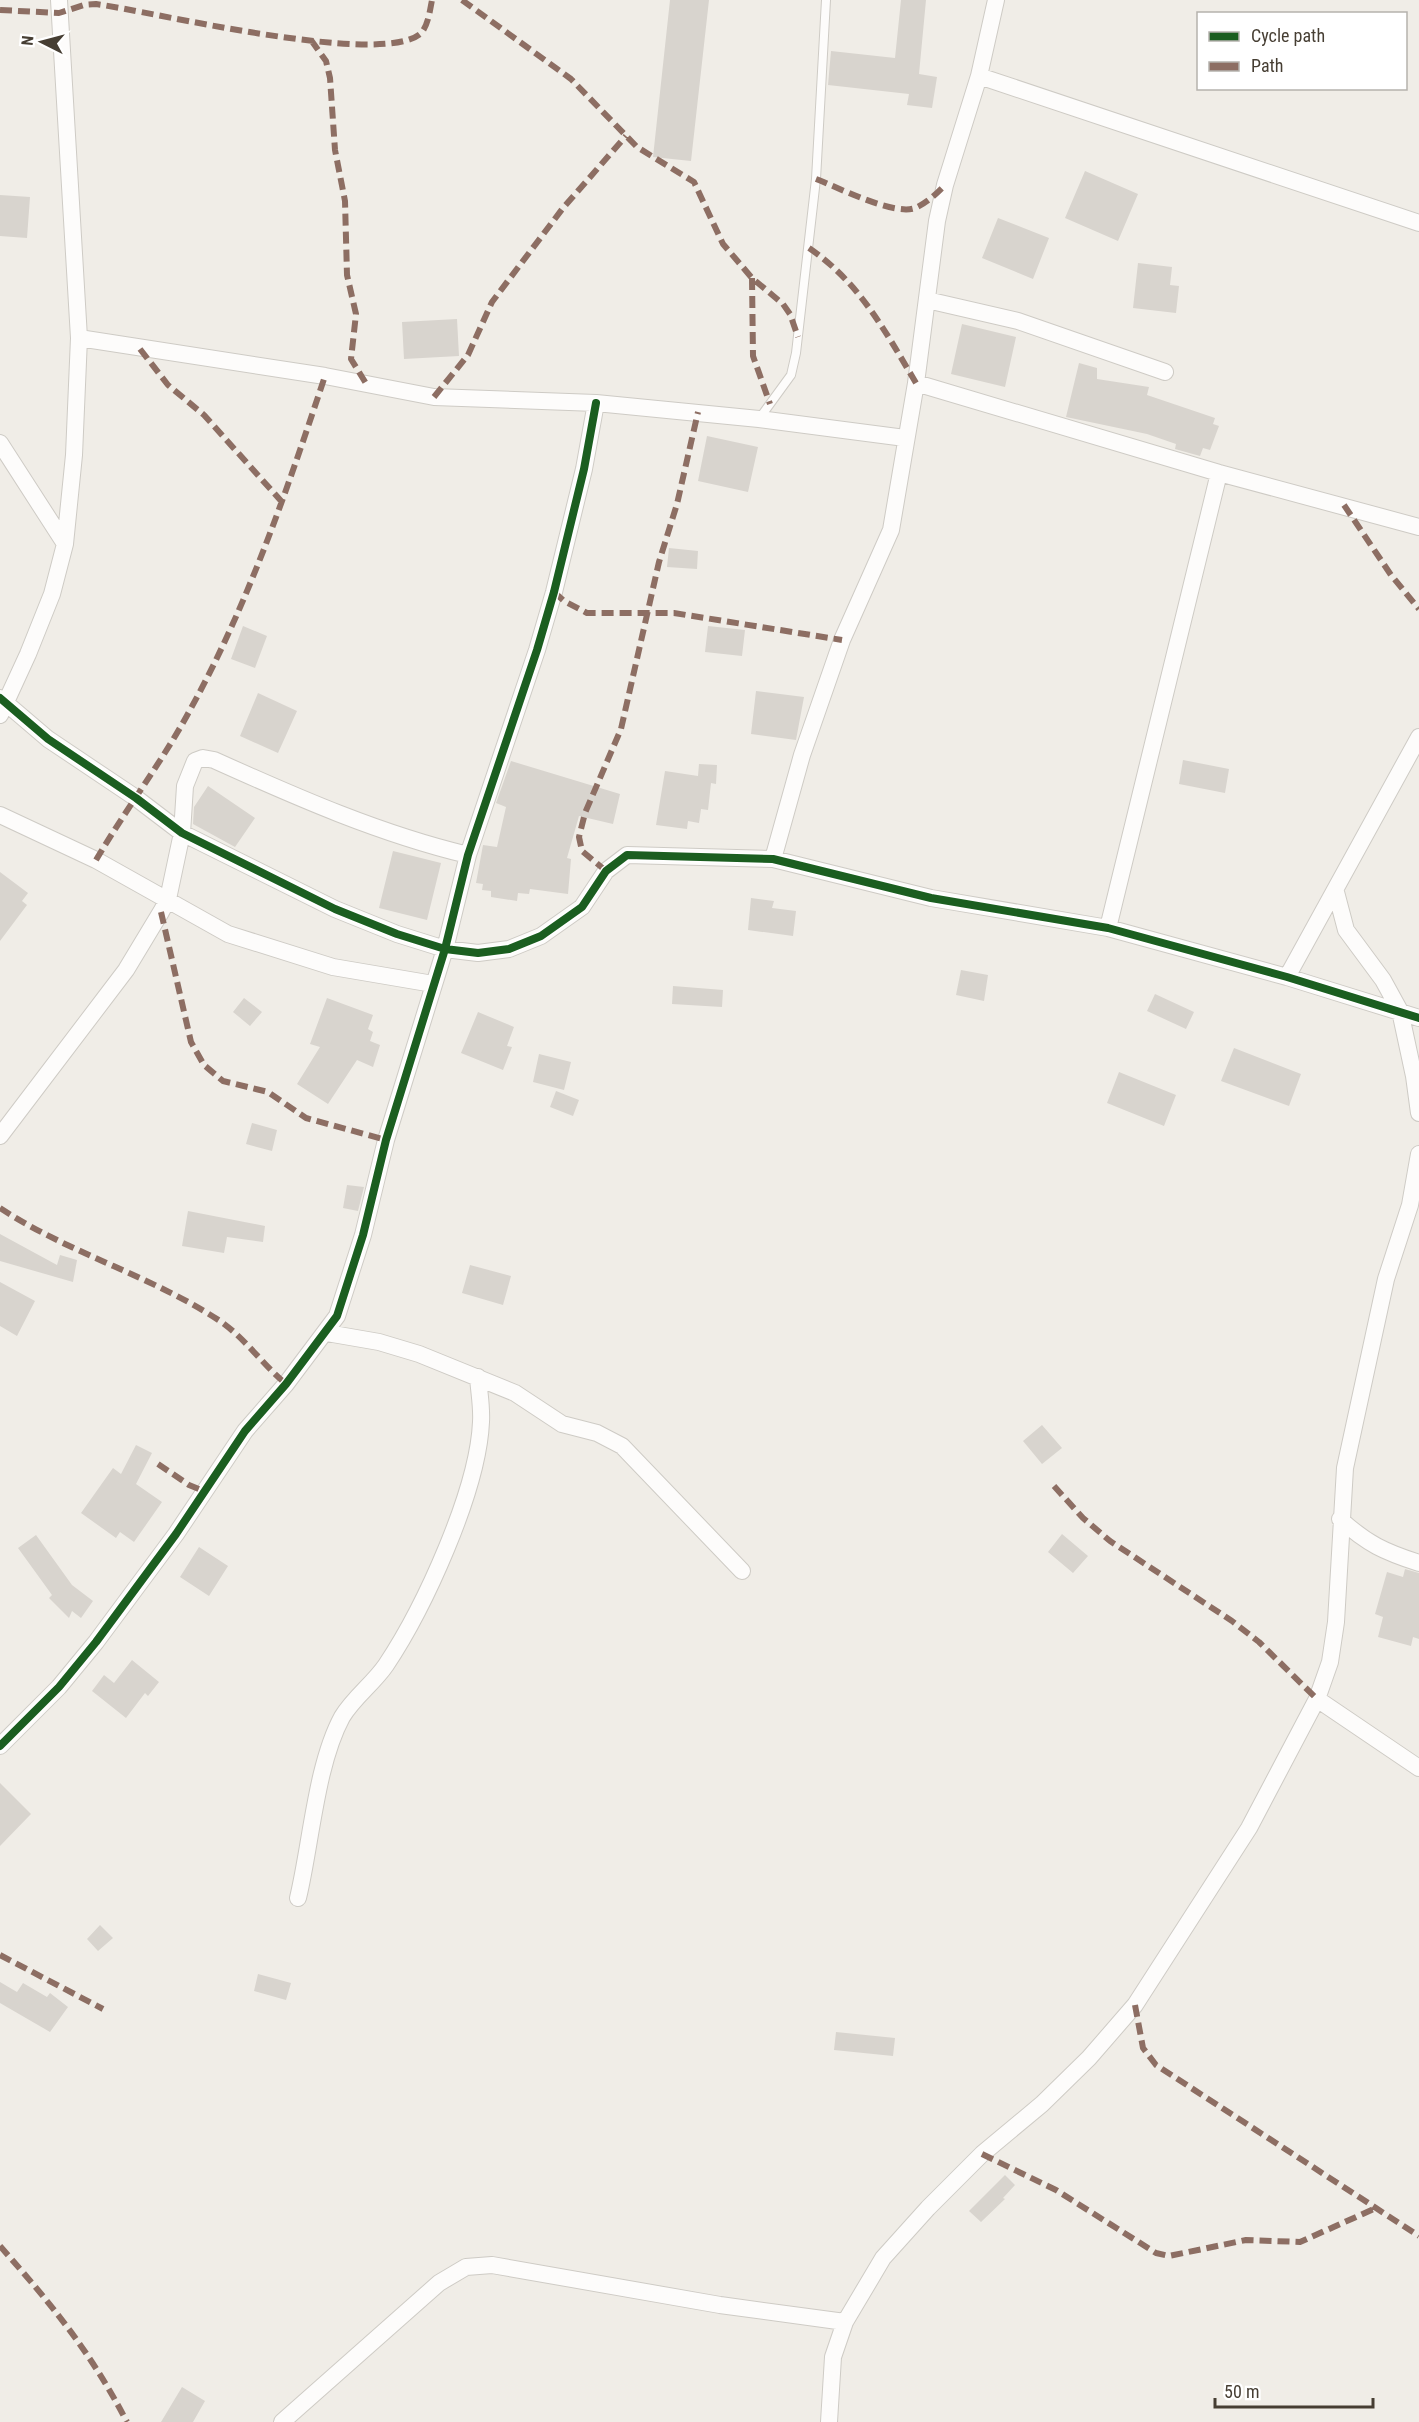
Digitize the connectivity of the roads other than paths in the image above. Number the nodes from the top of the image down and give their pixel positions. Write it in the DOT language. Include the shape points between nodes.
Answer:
graph roads {
  1 [pos="59,0"];
  2 [pos="826,0"];
  3 [pos="996,0"];
  4 [pos="979,76"];
  5 [pos="1419,223"];
  6 [pos="927,300"];
  7 [pos="79,338"];
  8 [pos="1165,372"];
  9 [pos="916,383"];
  10 [pos="596,403"];
  11 [pos="759,419"];
  12 [pos="905,438"];
  13 [pos="0,443"];
  14 [pos="1219,473"];
  15 [pos="1419,527"];
  16 [pos="65,544"];
  17 [pos="2,706"];
  18 [pos="1419,737"];
  19 [pos="0,815"];
  20 [pos="182,833"];
  21 [pos="468,855"];
  22 [pos="773,859"];
  23 [pos="1336,892"];
  24 [pos="168,898"];
  25 [pos="1108,928"];
  26 [pos="445,949"];
  27 [pos="1287,978"];
  28 [pos="433,984"];
  29 [pos="1400,1011"];
  30 [pos="1419,1018"];
  31 [pos="1419,1113"];
  32 [pos="0,1136"];
  33 [pos="1419,1154"];
  34 [pos="327,1333"];
  35 [pos="478,1377"];
  36 [pos="1340,1519"];
  37 [pos="1419,1563"];
  38 [pos="742,1571"];
  39 [pos="1317,1699"];
  40 [pos="0,1746"];
  41 [pos="1419,1768"];
  42 [pos="298,1898"];
  43 [pos="845,2322"];
  44 [pos="282,2422"];
  45 [pos="829,2422"];
  1 -- 7 [label="street"];
  2 -- 11 [label="lane" via="816,179 796,353 791,375"];
  3 -- 4 [label="street"];
  4 -- 5 [label="street"];
  4 -- 6 [label="street" via="945,185"];
  6 -- 8 [label="street" via="1018,321"];
  6 -- 9 [label="street"];
  7 -- 10 [label="street" via="434,397"];
  7 -- 16 [label="street"];
  9 -- 12 [label="street"];
  9 -- 14 [label="street"];
  10 -- 11 [label="street"];
  10 -- 21 [label="street" via="554,592"];
  11 -- 12 [label="street"];
  12 -- 22 [label="street" via="891,530 842,640 802,755"];
  13 -- 16 [label="street"];
  14 -- 15 [label="street"];
  14 -- 25 [label="street"];
  16 -- 17 [label="street" via="52,594"];
  17 -- 20 [label="street"];
  18 -- 23 [label="street"];
  19 -- 24 [label="street"];
  20 -- 21 [label="street" via="185,786 195,761 203,758 404,837"];
  20 -- 24 [label="street"];
  20 -- 26 [label="street" via="335,909"];
  21 -- 26 [label="street"];
  22 -- 25 [label="street" via="931,898"];
  22 -- 26 [label="street" via="627,855 606,871 582,907 541,936 509,950 478,953"];
  23 -- 27 [label="street"];
  23 -- 29 [label="street" via="1346,930 1383,980"];
  24 -- 28 [label="street" via="228,934 283,953 333,967"];
  24 -- 32 [label="street" via="126,970"];
  25 -- 27 [label="street"];
  26 -- 28 [label="street"];
  27 -- 29 [label="street"];
  28 -- 34 [label="street" via="349,1282"];
  29 -- 30 [label="street"];
  29 -- 31 [label="street"];
  33 -- 36 [label="street" via="1410,1205 1372,1338 1345,1468"];
  34 -- 35 [label="street" via="389,1345"];
  34 -- 40 [label="street" via="245,1431 194,1509 96,1642 59,1687"];
  35 -- 38 [label="street" via="515,1393 562,1424 597,1433 622,1446"];
  35 -- 42 [label="street" via="482,1421 467,1493 404,1635 384,1667 342,1718 320,1787"];
  36 -- 37 [label="street" via="1384,1552"];
  36 -- 39 [label="street" via="1336,1622 1330,1662"];
  39 -- 41 [label="street"];
  39 -- 43 [label="street" via="1249,1828 1135,2005 1089,2058 1042,2104 981,2154 928,2208 883,2258"];
  43 -- 44 [label="street" via="720,2305 492,2265 466,2267 439,2283"];
  43 -- 45 [label="street" via="833,2357"];
}
